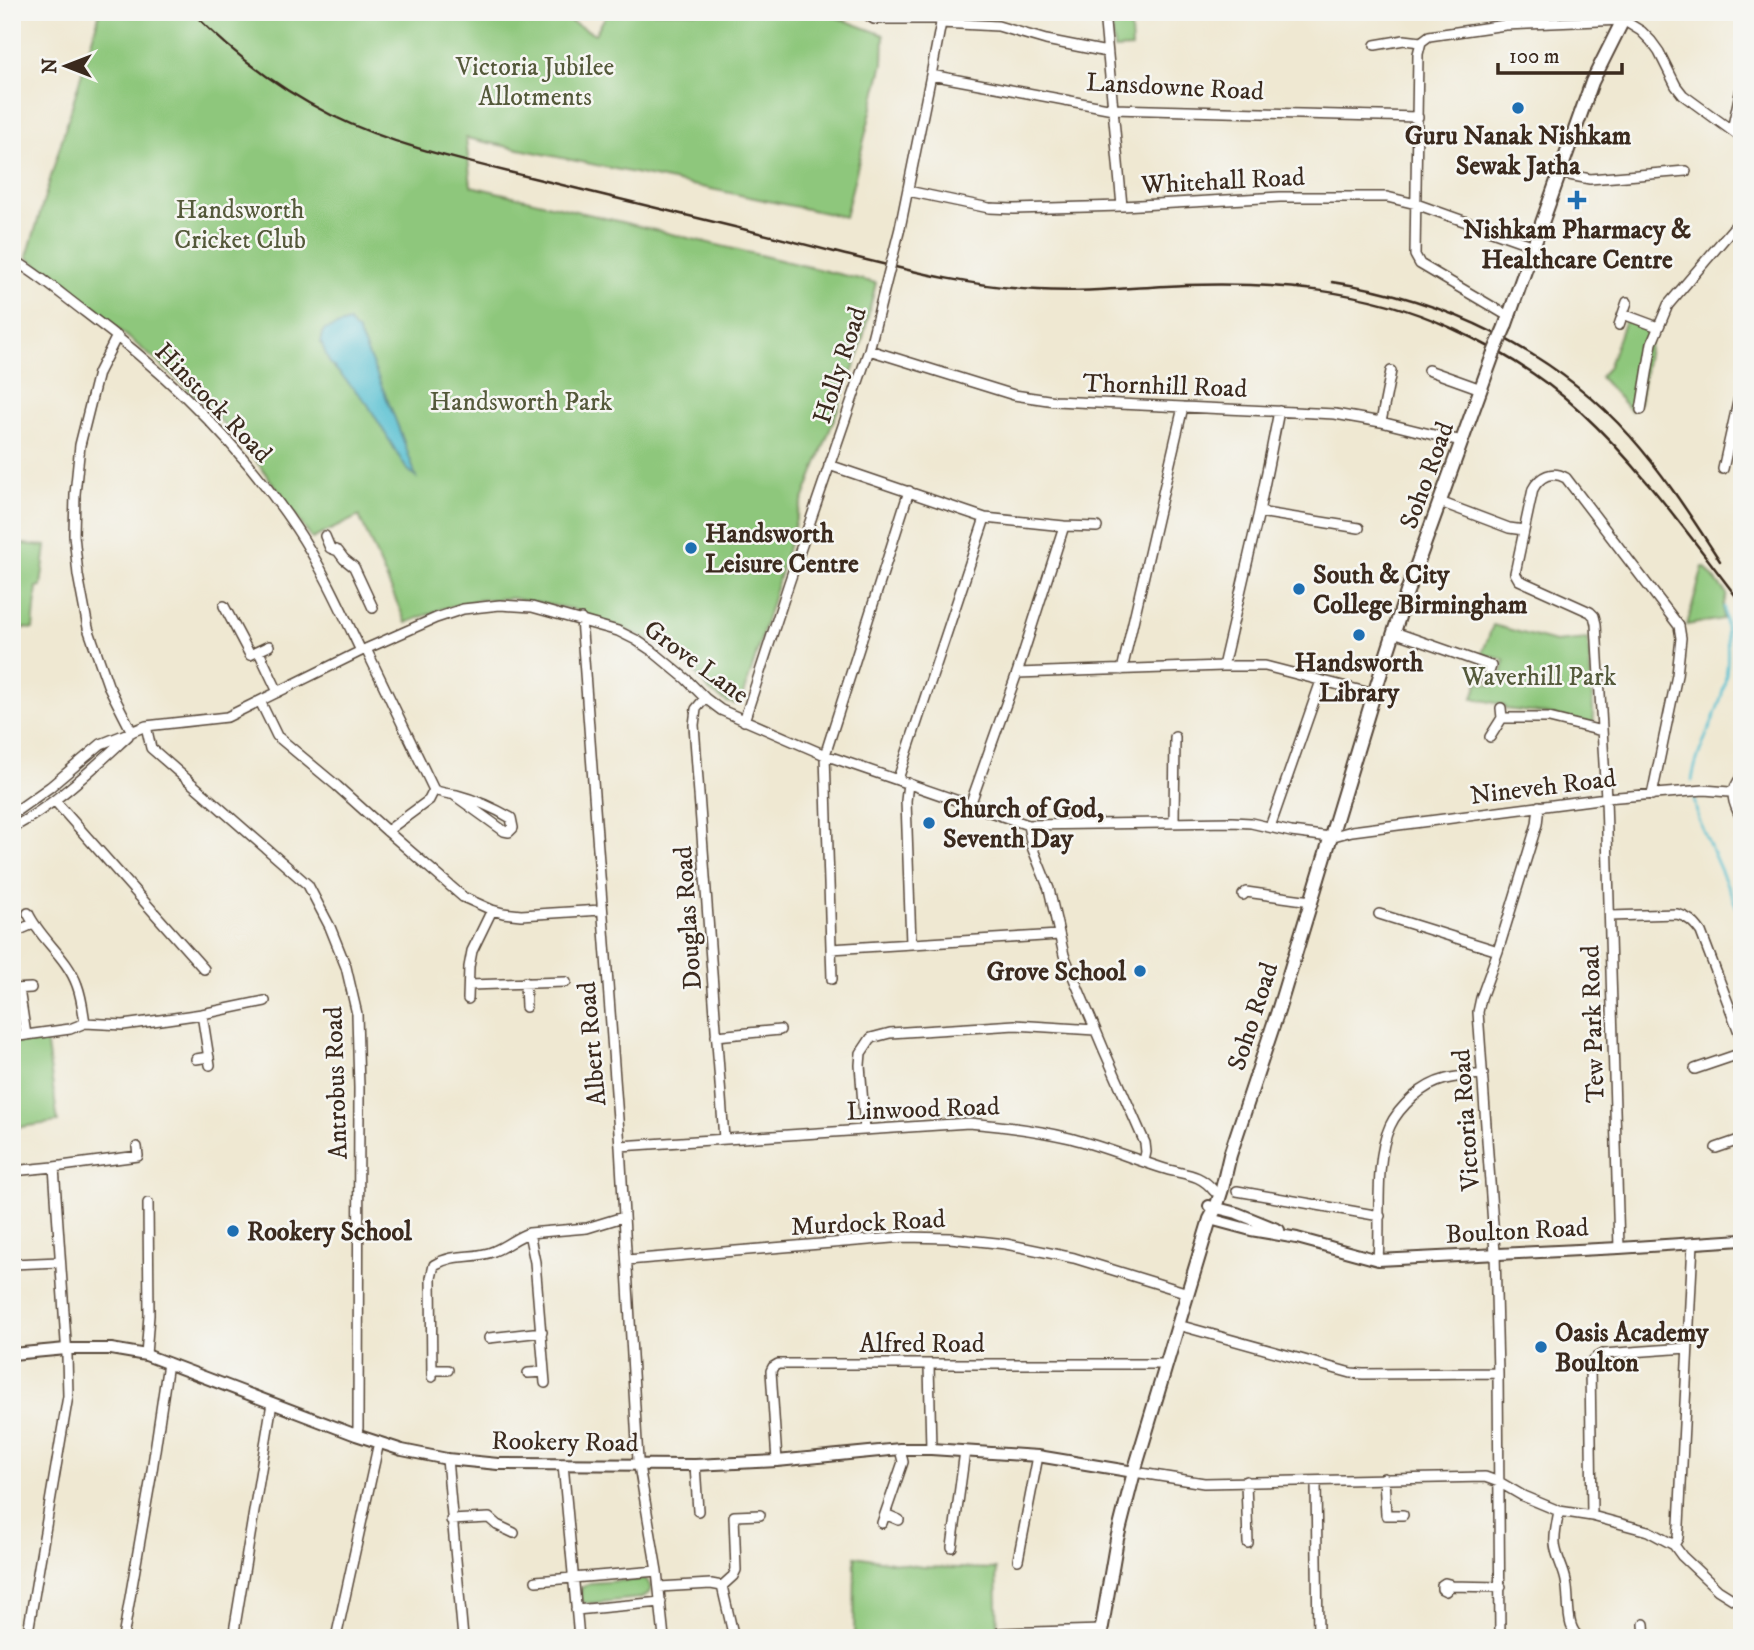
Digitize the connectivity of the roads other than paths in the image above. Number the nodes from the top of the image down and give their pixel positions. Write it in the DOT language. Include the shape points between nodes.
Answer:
graph roads {
  1 [pos="867,12"];
  2 [pos="1104,12"];
  3 [pos="1601,12"];
  4 [pos="1622,15"];
  5 [pos="941,18"];
  6 [pos="1592,20"];
  7 [pos="1421,42"];
  8 [pos="1375,45"];
  9 [pos="1107,52"];
  10 [pos="932,75"];
  11 [pos="1742,84"];
  12 [pos="1113,108"];
  13 [pos="1418,117"];
  14 [pos="1732,130"];
  15 [pos="1742,138"];
  16 [pos="1686,171"];
  17 [pos="1559,173"];
  18 [pos="908,191"];
  19 [pos="1416,204"];
  20 [pos="1122,206"];
  21 [pos="1742,218"];
  22 [pos="1534,246"];
  23 [pos="12,259"];
  24 [pos="1626,302"];
  25 [pos="1623,314"];
  26 [pos="1506,322"];
  27 [pos="1619,325"];
  28 [pos="1658,327"];
  29 [pos="117,336"];
  30 [pos="869,350"];
  31 [pos="1428,370"];
  32 [pos="1391,371"];
  33 [pos="1742,384"];
  34 [pos="1481,389"];
  35 [pos="1183,407"];
  36 [pos="1642,410"];
  37 [pos="1279,411"];
  38 [pos="1381,422"];
  39 [pos="1463,441"];
  40 [pos="829,466"];
  41 [pos="1723,469"];
  42 [pos="909,491"];
  43 [pos="1440,502"];
  44 [pos="1259,512"];
  45 [pos="985,518"];
  46 [pos="1064,526"];
  47 [pos="1097,527"];
  48 [pos="1359,528"];
  49 [pos="1524,530"];
  50 [pos="325,536"];
  51 [pos="330,548"];
  52 [pos="314,556"];
  53 [pos="224,606"];
  54 [pos="373,608"];
  55 [pos="581,620"];
  56 [pos="1394,632"];
  57 [pos="269,646"];
  58 [pos="363,650"];
  59 [pos="259,652"];
  60 [pos="1223,666"];
  61 [pos="1122,670"];
  62 [pos="1017,673"];
  63 [pos="1321,681"];
  64 [pos="1486,681"];
  65 [pos="278,692"];
  66 [pos="1374,694"];
  67 [pos="705,698"];
  68 [pos="260,701"];
  69 [pos="744,721"];
  70 [pos="146,726"];
  71 [pos="1602,731"];
  72 [pos="132,732"];
  73 [pos="1175,737"];
  74 [pos="1490,737"];
  75 [pos="825,755"];
  76 [pos="1742,776"];
  77 [pos="903,781"];
  78 [pos="434,790"];
  79 [pos="1737,793"];
  80 [pos="454,794"];
  81 [pos="1651,795"];
  82 [pos="1606,798"];
  83 [pos="55,801"];
  84 [pos="970,806"];
  85 [pos="1539,806"];
  86 [pos="12,814"];
  87 [pos="1742,820"];
  88 [pos="1174,822"];
  89 [pos="1028,825"];
  90 [pos="1270,827"];
  91 [pos="12,828"];
  92 [pos="387,831"];
  93 [pos="1330,837"];
  94 [pos="1244,895"];
  95 [pos="1311,901"];
  96 [pos="492,910"];
  97 [pos="601,910"];
  98 [pos="28,913"];
  99 [pos="1380,914"];
  100 [pos="1610,916"];
  101 [pos="33,924"];
  102 [pos="12,933"];
  103 [pos="1059,935"];
  104 [pos="911,944"];
  105 [pos="831,949"];
  106 [pos="1498,951"];
  107 [pos="204,969"];
  108 [pos="832,979"];
  109 [pos="525,982"];
  110 [pos="566,982"];
  111 [pos="468,985"];
  112 [pos="31,988"];
  113 [pos="16,989"];
  114 [pos="468,999"];
  115 [pos="265,1001"];
  116 [pos="526,1007"];
  117 [pos="202,1014"];
  118 [pos="85,1023"];
  119 [pos="780,1030"];
  120 [pos="1095,1030"];
  121 [pos="26,1035"];
  122 [pos="12,1037"];
  123 [pos="716,1037"];
  124 [pos="1742,1041"];
  125 [pos="1742,1053"];
  126 [pos="196,1059"];
  127 [pos="1695,1069"];
  128 [pos="1483,1073"];
  129 [pos="865,1130"];
  130 [pos="724,1139"];
  131 [pos="1742,1139"];
  132 [pos="620,1146"];
  133 [pos="137,1147"];
  134 [pos="1716,1148"];
  135 [pos="1230,1155"];
  136 [pos="1144,1161"];
  137 [pos="54,1167"];
  138 [pos="12,1171"];
  139 [pos="1214,1191"];
  140 [pos="1237,1191"];
  141 [pos="148,1203"];
  142 [pos="1212,1211"];
  143 [pos="1380,1216"];
  144 [pos="623,1217"];
  145 [pos="529,1233"];
  146 [pos="1742,1240"];
  147 [pos="1693,1243"];
  148 [pos="1619,1248"];
  149 [pos="1495,1253"];
  150 [pos="627,1260"];
  151 [pos="1378,1260"];
  152 [pos="60,1262"];
  153 [pos="12,1265"];
  154 [pos="1188,1293"];
  155 [pos="1178,1325"];
  156 [pos="542,1332"];
  157 [pos="489,1338"];
  158 [pos="1687,1348"];
  159 [pos="66,1349"];
  160 [pos="12,1353"];
  161 [pos="146,1355"];
  162 [pos="168,1363"];
  163 [pos="1167,1364"];
  164 [pos="929,1365"];
  165 [pos="448,1370"];
  166 [pos="544,1372"];
  167 [pos="528,1373"];
  168 [pos="1498,1373"];
  169 [pos="545,1383"];
  170 [pos="272,1403"];
  171 [pos="356,1435"];
  172 [pos="379,1442"];
  173 [pos="900,1449"];
  174 [pos="931,1449"];
  175 [pos="965,1451"];
  176 [pos="1038,1456"];
  177 [pos="447,1460"];
  178 [pos="777,1461"];
  179 [pos="563,1464"];
  180 [pos="638,1465"];
  181 [pos="695,1465"];
  182 [pos="1134,1472"];
  183 [pos="1384,1478"];
  184 [pos="1316,1480"];
  185 [pos="1245,1481"];
  186 [pos="1499,1482"];
  187 [pos="698,1511"];
  188 [pos="1559,1511"];
  189 [pos="760,1515"];
  190 [pos="1403,1515"];
  191 [pos="1592,1516"];
  192 [pos="899,1520"];
  193 [pos="451,1521"];
  194 [pos="514,1533"];
  195 [pos="1248,1543"];
  196 [pos="1674,1545"];
  197 [pos="952,1547"];
  198 [pos="1018,1560"];
  199 [pos="657,1571"];
  200 [pos="574,1579"];
  201 [pos="536,1581"];
  202 [pos="722,1586"];
  203 [pos="1450,1586"];
  204 [pos="659,1587"];
  205 [pos="1500,1587"];
  206 [pos="661,1602"];
  207 [pos="1742,1605"];
  208 [pos="576,1610"];
  209 [pos="1644,1625"];
  210 [pos="999,1633"];
  211 [pos="1104,1635"];
  212 [pos="27,1638"];
  213 [pos="123,1638"];
  214 [pos="233,1638"];
  215 [pos="336,1638"];
  216 [pos="463,1638"];
  217 [pos="579,1638"];
  218 [pos="664,1638"];
  219 [pos="734,1638"];
  220 [pos="1318,1638"];
  221 [pos="1500,1638"];
  222 [pos="1580,1638"];
  223 [pos="1645,1638"];
  1 -- 5 [label="street" via="874,19"];
  2 -- 9 [label="street"];
  3 -- 6 [label="street"];
  4 -- 6 [label="street"];
  4 -- 14 [label="street" via="1651,41 1683,95"];
  4 -- 17 [label="highway, Soho Road"];
  5 -- 9 [label="street" via="998,26"];
  5 -- 10 [label="street, Holly Road"];
  6 -- 7 [label="street" via="1505,25 1429,36"];
  7 -- 8 [label="street"];
  7 -- 13 [label="street"];
  9 -- 12 [label="street"];
  10 -- 12 [label="street, Lansdowne Road"];
  10 -- 18 [label="street, Holly Road"];
  11 -- 14 [label="street"];
  12 -- 13 [label="street, Lansdowne Road"];
  12 -- 20 [label="street"];
  13 -- 19 [label="street"];
  14 -- 15 [label="street"];
  16 -- 17 [label="street" via="1590,179"];
  17 -- 22 [label="highway, Soho Road"];
  18 -- 20 [label="street, Whitehall Road" via="989,208"];
  18 -- 30 [label="street, Holly Road, bridge"];
  19 -- 20 [label="street, Whitehall Road" via="1387,197 1280,197"];
  19 -- 22 [label="street, Whitehall Road"];
  19 -- 26 [label="street" via="1415,255 1420,264"];
  21 -- 28 [label="street" via="1668,305"];
  22 -- 26 [label="highway, Soho Road"];
  23 -- 29 [label="street, Hinstock Road"];
  24 -- 25 [label="street"];
  25 -- 27 [label="street"];
  25 -- 28 [label="street"];
  26 -- 34 [label="highway, Soho Road, bridge"];
  28 -- 36 [label="street"];
  29 -- 52 [label="street, Hinstock Road" via="177,387 237,449"];
  29 -- 72 [label="street" via="98,373 80,445 74,535 88,628 108,685"];
  30 -- 35 [label="street, Thornhill Road" via="1014,395"];
  30 -- 40 [label="street, Holly Road"];
  31 -- 34 [label="street"];
  32 -- 38 [label="street"];
  33 -- 41 [label="street"];
  34 -- 39 [label="highway, Soho Road"];
  35 -- 37 [label="street, Thornhill Road"];
  35 -- 61 [label="street"];
  37 -- 38 [label="street, Thornhill Road"];
  37 -- 44 [label="street"];
  38 -- 39 [label="street, Thornhill Road"];
  39 -- 43 [label="highway, Soho Road"];
  40 -- 42 [label="street"];
  40 -- 69 [label="street, Holly Road"];
  42 -- 45 [label="street"];
  42 -- 75 [label="street"];
  43 -- 49 [label="street"];
  43 -- 56 [label="highway, Soho Road"];
  44 -- 48 [label="street"];
  44 -- 60 [label="street"];
  45 -- 46 [label="street"];
  45 -- 77 [label="street"];
  46 -- 47 [label="street"];
  46 -- 62 [label="street"];
  49 -- 71 [label="street, Tew Park Road" via="1517,578 1594,615"];
  49 -- 81 [label="street" via="1537,482 1548,474 1566,478 1679,626 1677,675"];
  50 -- 51 [label="street"];
  51 -- 52 [label="street"];
  51 -- 54 [label="street" via="354,567"];
  52 -- 58 [label="street, Hinstock Road"];
  53 -- 59 [label="street" via="250,655"];
  55 -- 58 [label="street, Grove Lane" via="521,606 480,607 455,611"];
  55 -- 67 [label="street, Grove Lane" via="636,640"];
  55 -- 97 [label="street, Albert Road"];
  56 -- 64 [label="street" via="1491,666"];
  56 -- 66 [label="highway, Soho Road"];
  57 -- 59 [label="street"];
  58 -- 65 [label="street, Grove Lane"];
  58 -- 78 [label="street, Hinstock Road"];
  59 -- 65 [label="street"];
  60 -- 61 [label="street"];
  60 -- 63 [label="street" via="1265,666"];
  61 -- 62 [label="street"];
  62 -- 84 [label="street"];
  63 -- 66 [label="street"];
  63 -- 90 [label="street"];
  65 -- 68 [label="street, Grove Lane"];
  66 -- 93 [label="highway, Soho Road"];
  67 -- 69 [label="street, Grove Lane"];
  67 -- 123 [label="street, Douglas Road" via="696,709 694,725"];
  68 -- 70 [label="street, Grove Lane" via="227,717"];
  68 -- 92 [label="street" via="277,736"];
  69 -- 75 [label="street, Grove Lane"];
  70 -- 72 [label="street, Grove Lane"];
  70 -- 171 [label="street, Antrobus Road" via="151,748 308,885 346,967 357,1014 359,1088"];
  71 -- 74 [label="street" via="1502,713"];
  71 -- 82 [label="street, Tew Park Road"];
  72 -- 83 [label="street, Grove Lane"];
  72 -- 86 [label="street, Grove Lane" via="101,744"];
  73 -- 88 [label="street"];
  75 -- 77 [label="street, Grove Lane"];
  75 -- 105 [label="street"];
  76 -- 79 [label="street" via="1736,783"];
  77 -- 84 [label="street, Grove Lane"];
  77 -- 104 [label="street"];
  78 -- 80 [label="street"];
  78 -- 92 [label="street" via="429,800"];
  79 -- 81 [label="street, Nineveh Road" via="1704,790"];
  79 -- 87 [label="street" via="1733,803"];
  80 -- 80 [label="street" via="503,813 511,818 513,828 504,831"];
  81 -- 82 [label="street, Nineveh Road"];
  82 -- 85 [label="street, Nineveh Road"];
  82 -- 100 [label="street, Tew Park Road"];
  83 -- 91 [label="street, Grove Lane"];
  83 -- 107 [label="street"];
  84 -- 89 [label="street, Grove Lane"];
  85 -- 93 [label="street, Nineveh Road"];
  85 -- 106 [label="street, Victoria Road"];
  88 -- 89 [label="street, Grove Lane"];
  88 -- 90 [label="street, Grove Lane"];
  89 -- 103 [label="street"];
  90 -- 93 [label="street, Grove Lane"];
  92 -- 96 [label="street" via="463,897"];
  93 -- 95 [label="highway, Soho Road"];
  94 -- 95 [label="street"];
  95 -- 135 [label="highway, Soho Road"];
  96 -- 97 [label="street" via="521,915"];
  96 -- 111 [label="street" via="472,951"];
  97 -- 132 [label="street, Albert Road"];
  98 -- 101 [label="street"];
  99 -- 106 [label="street"];
  100 -- 124 [label="street" via="1677,915 1696,924"];
  100 -- 148 [label="street, Tew Park Road"];
  101 -- 102 [label="street"];
  101 -- 118 [label="street" via="77,983"];
  103 -- 104 [label="street"];
  103 -- 120 [label="street"];
  104 -- 105 [label="street"];
  105 -- 108 [label="street"];
  106 -- 128 [label="street, Victoria Road" via="1478,1012"];
  109 -- 110 [label="street"];
  109 -- 111 [label="street"];
  109 -- 116 [label="street"];
  111 -- 114 [label="street"];
  112 -- 113 [label="street"];
  113 -- 121 [label="street"];
  115 -- 117 [label="street"];
  117 -- 118 [label="street" via="123,1025"];
  117 -- 126 [label="street" via="210,1061"];
  118 -- 121 [label="street"];
  119 -- 123 [label="street"];
  120 -- 129 [label="street" via="1015,1025 890,1032 871,1038 861,1053 860,1065"];
  120 -- 136 [label="street" via="1145,1143"];
  121 -- 122 [label="street"];
  123 -- 130 [label="street, Douglas Road"];
  125 -- 127 [label="street"];
  128 -- 143 [label="street" via="1430,1085 1398,1113 1390,1125 1380,1165"];
  128 -- 149 [label="street, Victoria Road"];
  129 -- 130 [label="street, Linwood Road"];
  129 -- 136 [label="street, Linwood Road" via="969,1123 1019,1128"];
  130 -- 132 [label="street, Linwood Road"];
  131 -- 134 [label="street"];
  132 -- 144 [label="street, Albert Road"];
  133 -- 137 [label="street" via="138,1156"];
  135 -- 139 [label="highway, Soho Road"];
  135 -- 142 [label="highway, Soho Road" via="1223,1189"];
  136 -- 139 [label="street, Linwood Road" via="1202,1178"];
  137 -- 138 [label="street"];
  137 -- 152 [label="street"];
  139 -- 142 [label="highway, Soho Road"];
  140 -- 143 [label="street"];
  141 -- 161 [label="street"];
  142 -- 151 [label="main road, Boulton Road" via="1251,1230"];
  142 -- 154 [label="highway, Soho Road"];
  143 -- 151 [label="street"];
  144 -- 145 [label="street" via="587,1228"];
  144 -- 150 [label="street, Albert Road"];
  145 -- 156 [label="street"];
  145 -- 165 [label="street" via="493,1252 444,1259 434,1265 430,1278 432,1373"];
  146 -- 147 [label="main road, Boulton Road"];
  147 -- 148 [label="main road, Boulton Road"];
  147 -- 158 [label="street"];
  148 -- 149 [label="main road, Boulton Road"];
  149 -- 151 [label="main road, Boulton Road"];
  149 -- 168 [label="street, Victoria Road"];
  150 -- 154 [label="street, Murdock Road" via="905,1237 950,1238 1074,1258"];
  150 -- 180 [label="street, Albert Road"];
  152 -- 153 [label="street"];
  152 -- 159 [label="street"];
  154 -- 155 [label="highway, Soho Road"];
  155 -- 163 [label="highway, Soho Road"];
  155 -- 168 [label="street" via="1351,1373"];
  156 -- 157 [label="street"];
  156 -- 166 [label="street"];
  158 -- 191 [label="street" via="1603,1354 1590,1365"];
  158 -- 196 [label="street" via="1679,1525"];
  159 -- 160 [label="main road, Rookery Road"];
  159 -- 161 [label="main road, Rookery Road"];
  159 -- 212 [label="street" via="68,1396"];
  161 -- 162 [label="main road, Rookery Road"];
  162 -- 170 [label="main road, Rookery Road"];
  162 -- 213 [label="street"];
  163 -- 164 [label="street, Alfred Road"];
  163 -- 182 [label="highway, Soho Road"];
  164 -- 174 [label="street"];
  164 -- 178 [label="street, Alfred Road" via="778,1364 771,1371"];
  166 -- 167 [label="street"];
  166 -- 169 [label="street"];
  168 -- 186 [label="street, Victoria Road"];
  170 -- 171 [label="main road, Rookery Road"];
  170 -- 214 [label="street"];
  171 -- 172 [label="main road, Rookery Road"];
  172 -- 177 [label="main road, Rookery Road"];
  172 -- 215 [label="street"];
  173 -- 174 [label="main road, Rookery Road"];
  173 -- 178 [label="main road, Rookery Road"];
  173 -- 192 [label="street" via="903,1462 884,1518"];
  174 -- 175 [label="main road, Rookery Road"];
  175 -- 176 [label="main road, Rookery Road"];
  175 -- 197 [label="street"];
  176 -- 182 [label="main road, Rookery Road"];
  176 -- 198 [label="street"];
  177 -- 179 [label="main road, Rookery Road"];
  177 -- 193 [label="street"];
  178 -- 181 [label="main road, Rookery Road"];
  179 -- 180 [label="main road, Rookery Road"];
  179 -- 200 [label="street"];
  180 -- 181 [label="main road, Rookery Road"];
  180 -- 199 [label="street, Albert Road"];
  181 -- 187 [label="street"];
  182 -- 185 [label="street" via="1204,1483"];
  182 -- 211 [label="highway, Soho Road" via="1117,1539"];
  183 -- 184 [label="street"];
  183 -- 186 [label="street" via="1485,1477"];
  183 -- 190 [label="street" via="1386,1520"];
  184 -- 185 [label="street"];
  184 -- 220 [label="street"];
  185 -- 195 [label="street"];
  186 -- 188 [label="street"];
  186 -- 205 [label="street, Victoria Road"];
  188 -- 191 [label="street"];
  188 -- 222 [label="street" via="1556,1551 1567,1584 1569,1618"];
  189 -- 202 [label="street" via="734,1516 736,1570"];
  191 -- 196 [label="street" via="1648,1531"];
  193 -- 194 [label="street" via="489,1518"];
  193 -- 216 [label="street"];
  196 -- 207 [label="street" via="1718,1590"];
  199 -- 200 [label="street"];
  199 -- 204 [label="street, Albert Road"];
  200 -- 201 [label="street"];
  200 -- 208 [label="street"];
  202 -- 204 [label="street"];
  202 -- 219 [label="street"];
  203 -- 205 [label="street"];
  204 -- 206 [label="street, Albert Road"];
  205 -- 221 [label="street, Victoria Road"];
  206 -- 208 [label="street"];
  206 -- 218 [label="street, Albert Road"];
  208 -- 217 [label="street"];
  209 -- 223 [label="street"];
  210 -- 211 [label="street"];
}
